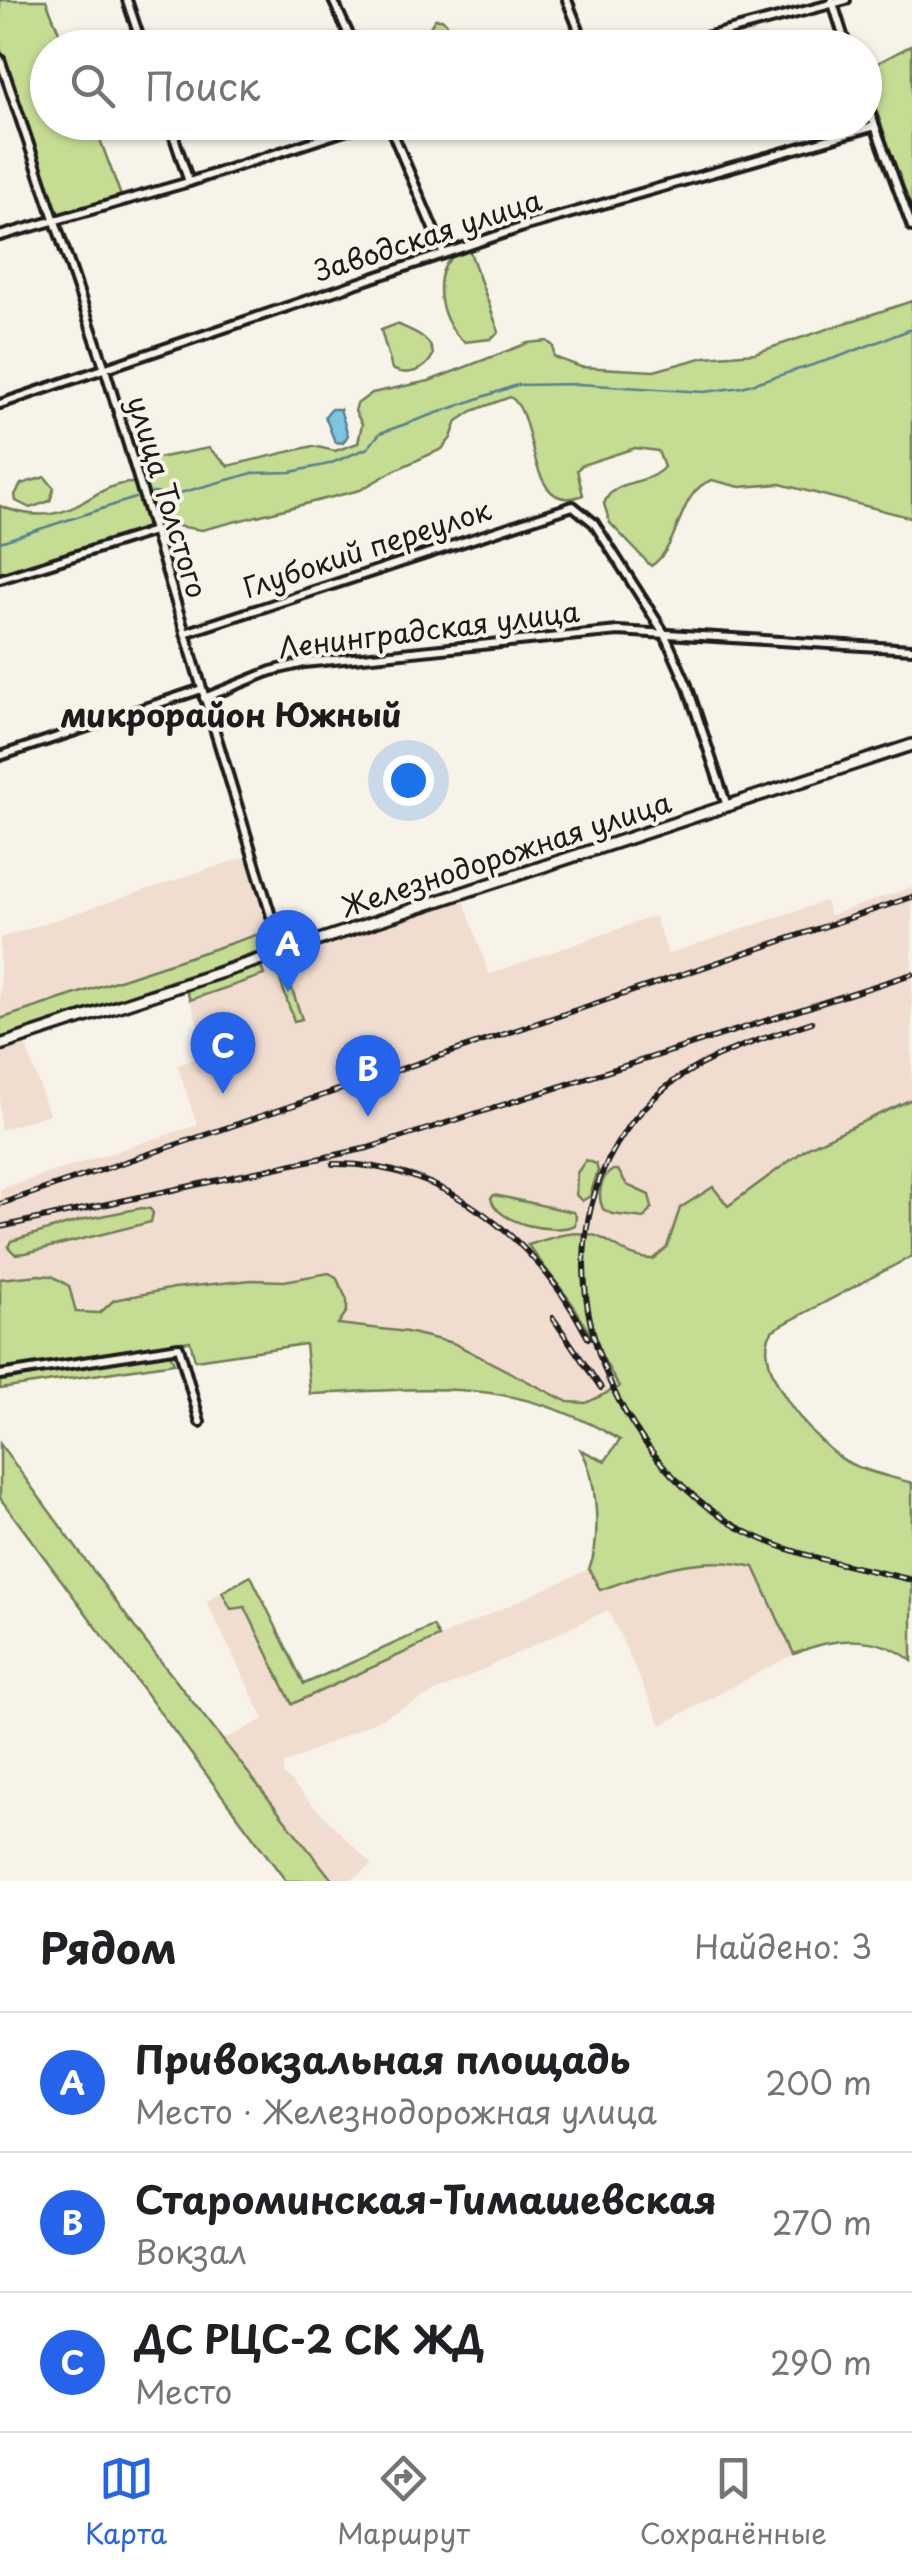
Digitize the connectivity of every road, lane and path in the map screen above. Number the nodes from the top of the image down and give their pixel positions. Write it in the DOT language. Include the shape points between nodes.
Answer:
graph roads {
  1 [pos="127,0"];
  2 [pos="333,0"];
  3 [pos="567,0"];
  4 [pos="846,0"];
  5 [pos="832,2"];
  6 [pos="138,30"];
  7 [pos="346,30"];
  8 [pos="579,30"];
  9 [pos="730,30"];
  10 [pos="841,30"];
  11 [pos="0,59"];
  12 [pos="10,86"];
  13 [pos="0,90"];
  14 [pos="175,140"];
  15 [pos="317,140"];
  16 [pos="395,140"];
  17 [pos="827,140"];
  18 [pos="880,140"];
  19 [pos="190,182"];
  20 [pos="56,221"];
  21 [pos="912,228"];
  22 [pos="0,236"];
  23 [pos="442,252"];
  24 [pos="105,369"];
  25 [pos="0,404"];
  26 [pos="154,531"];
  27 [pos="0,579"];
  28 [pos="184,633"];
  29 [pos="664,634"];
  30 [pos="912,649"];
  31 [pos="203,694"];
  32 [pos="912,745"];
  33 [pos="0,756"];
  34 [pos="727,806"];
  35 [pos="282,952"];
  36 [pos="0,1045"];
  37 [pos="0,1374"];
  38 [pos="200,1422"];
  1 -- 6 [label="street"];
  2 -- 7 [label="street"];
  3 -- 8 [label="street"];
  4 -- 5 [label="street"];
  5 -- 9 [label="street"];
  5 -- 10 [label="street"];
  11 -- 12 [label="street, улица Толстого"];
  12 -- 13 [label="street"];
  12 -- 20 [label="street, улица Толстого"];
  14 -- 19 [label="street"];
  15 -- 19 [label="street"];
  16 -- 23 [label="street"];
  17 -- 23 [label="street, Заводская улица"];
  18 -- 21 [label="street"];
  19 -- 20 [label="street"];
  20 -- 22 [label="street"];
  20 -- 24 [label="street, улица Толстого"];
  23 -- 24 [label="street, Заводская улица"];
  24 -- 25 [label="street, Заводская улица"];
  24 -- 26 [label="street, улица Толстого"];
  26 -- 27 [label="street"];
  26 -- 28 [label="street, улица Толстого"];
  28 -- 29 [label="street, Глубокий переулок" via="577,507"];
  28 -- 31 [label="street, улица Толстого"];
  29 -- 30 [label="street, Ленинградская улица"];
  29 -- 31 [label="street, Ленинградская улица" via="582,634 304,664"];
  29 -- 34 [label="street"];
  31 -- 33 [label="street, Ленинградская улица"];
  31 -- 35 [label="street, улица Толстого"];
  32 -- 34 [label="main road, Железнодорожная улица"];
  34 -- 35 [label="main road, Железнодорожная улица"];
  35 -- 36 [label="main road, Железнодорожная улица"];
  37 -- 38 [label="street" via="179,1346"];
}
